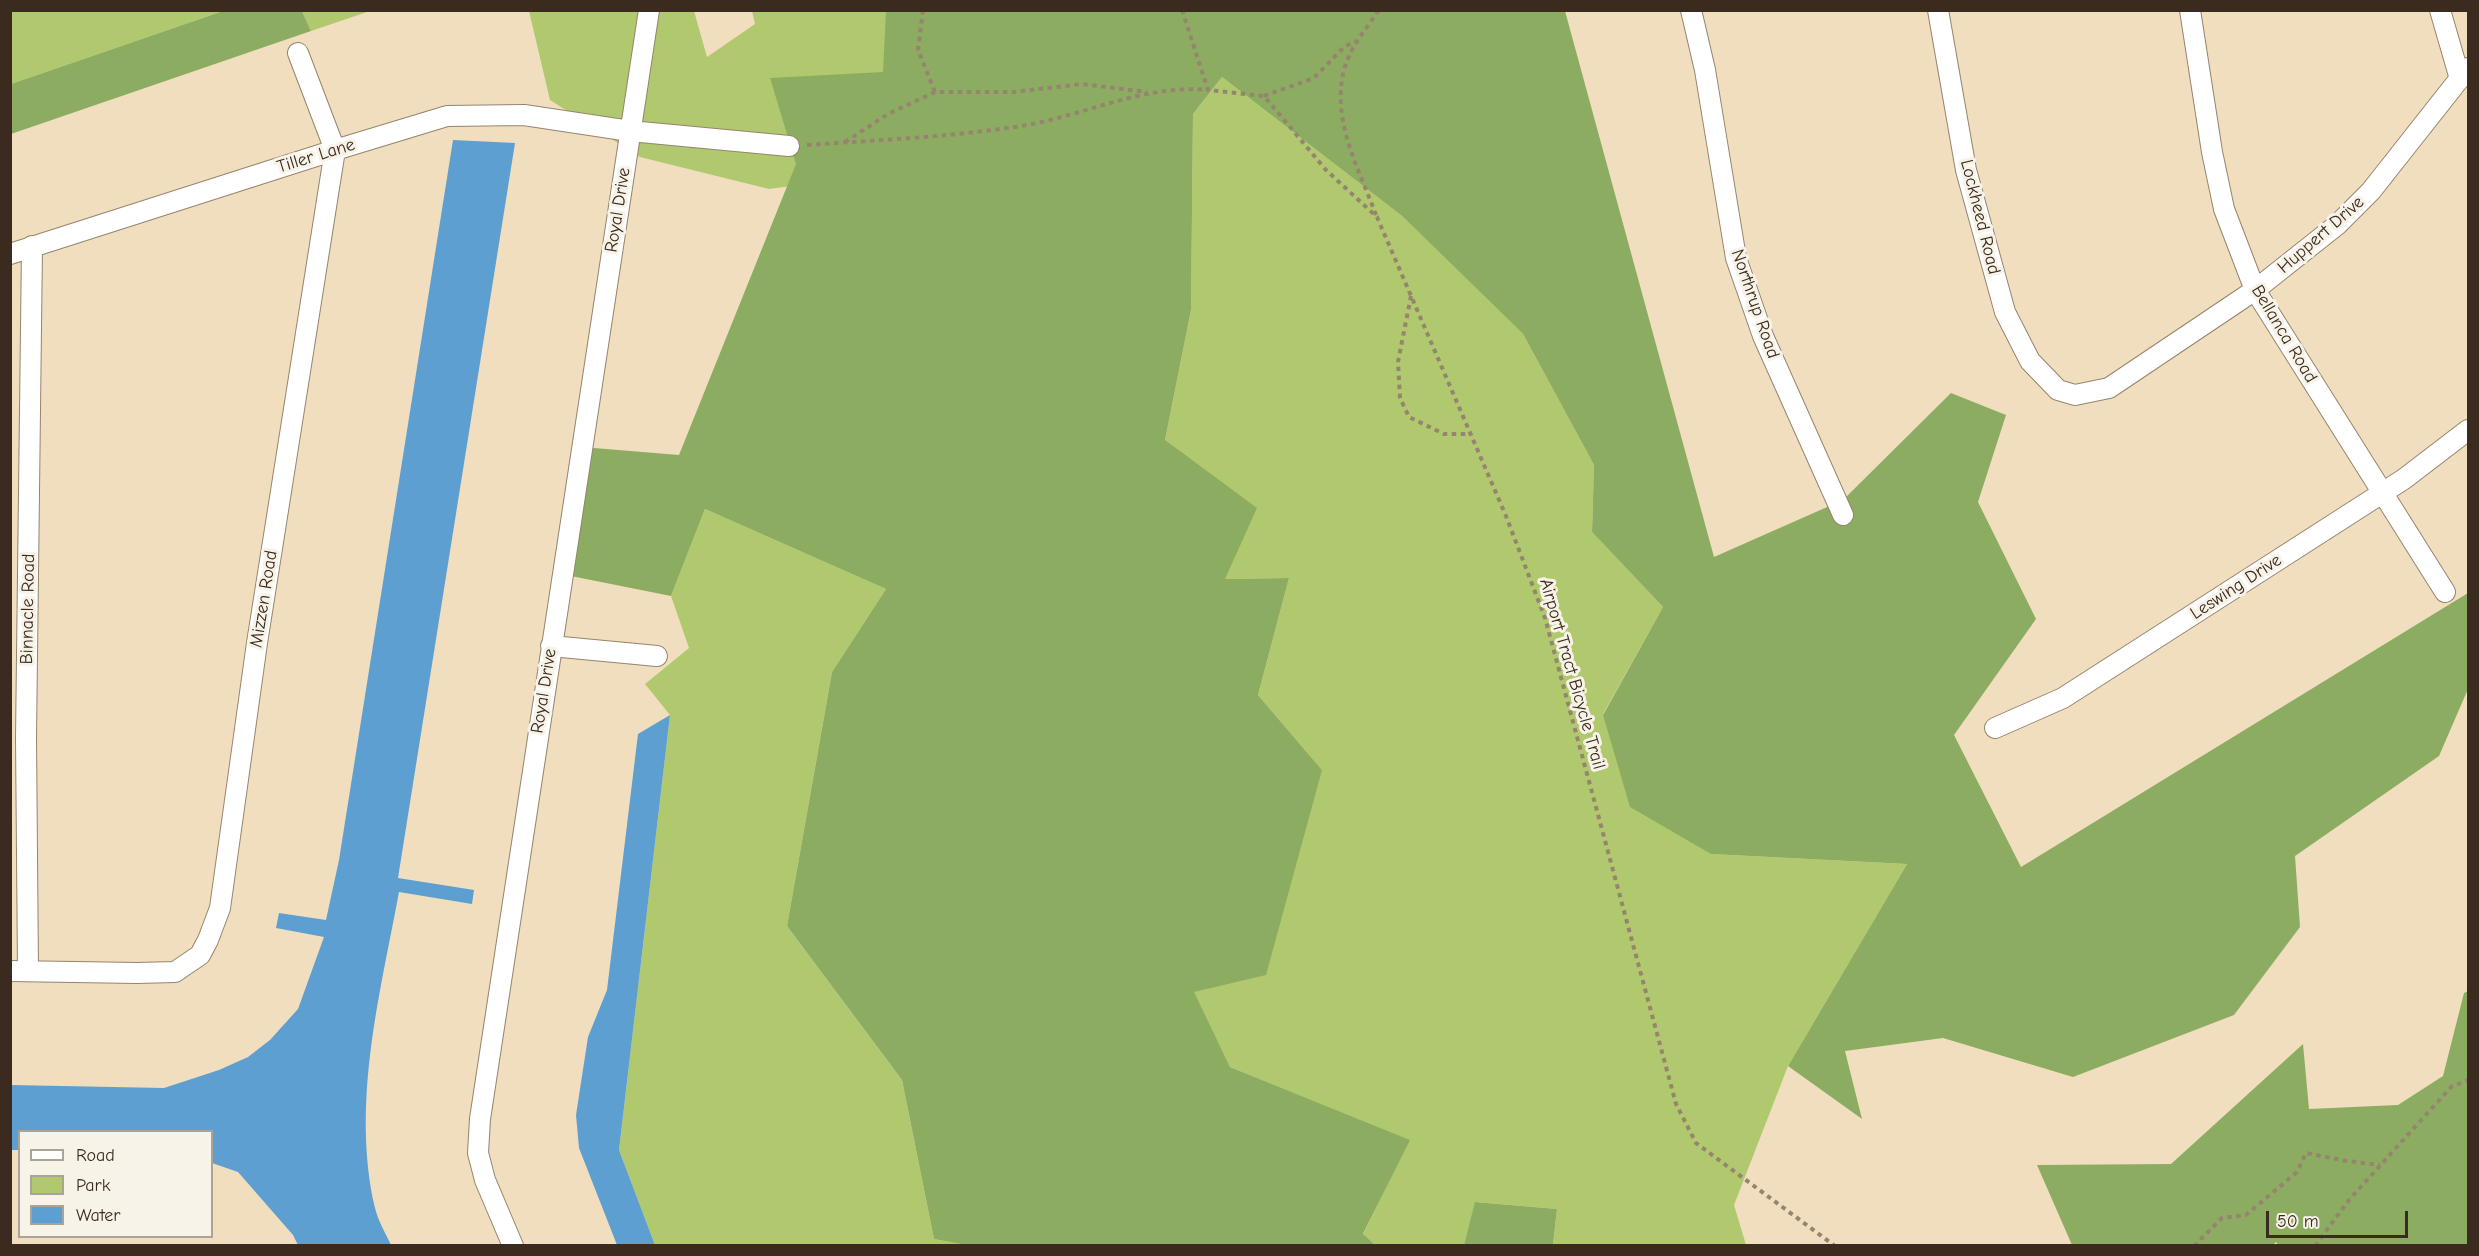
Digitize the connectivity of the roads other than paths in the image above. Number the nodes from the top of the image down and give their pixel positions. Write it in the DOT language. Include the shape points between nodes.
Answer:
graph roads {
  1 [pos="649,10"];
  2 [pos="1691,10"];
  3 [pos="1938,10"];
  4 [pos="2190,10"];
  5 [pos="2440,10"];
  6 [pos="298,53"];
  7 [pos="2464,74"];
  8 [pos="630,131"];
  9 [pos="789,146"];
  10 [pos="335,150"];
  11 [pos="32,246"];
  12 [pos="10,254"];
  13 [pos="2255,290"];
  14 [pos="2075,395"];
  15 [pos="2469,430"];
  16 [pos="2381,493"];
  17 [pos="1843,515"];
  18 [pos="2445,592"];
  19 [pos="551,646"];
  20 [pos="657,656"];
  21 [pos="1995,728"];
  22 [pos="19,971"];
  23 [pos="513,1245"];
  1 -- 8 [label="street"];
  2 -- 17 [label="street, Northrup Road" via="1705,70 1736,258 1763,336"];
  3 -- 14 [label="street, Lockheed Road" via="1966,170 2005,312 2030,361 2058,390"];
  4 -- 13 [label="street, Bellanca Road" via="2224,209"];
  5 -- 7 [label="street"];
  6 -- 10 [label="street, Mizzen Road"];
  7 -- 13 [label="street, Huppert Drive" via="2371,191 2337,225"];
  8 -- 9 [label="street, Tiller Lane"];
  8 -- 10 [label="street, Tiller Lane" via="524,115 447,116"];
  8 -- 19 [label="street, Royal Drive"];
  10 -- 11 [label="street, Tiller Lane"];
  10 -- 22 [label="street, Mizzen Road" via="219,908 208,940 196,960 176,972"];
  11 -- 12 [label="street, Tiller Lane"];
  11 -- 22 [label="street, Binnacle Road"];
  13 -- 14 [label="street, Huppert Drive" via="2109,388"];
  13 -- 16 [label="street, Bellanca Road"];
  15 -- 16 [label="street, Leswing Drive"];
  16 -- 18 [label="street, Bellanca Road"];
  16 -- 21 [label="street, Leswing Drive" via="2063,698"];
  19 -- 20 [label="street"];
  19 -- 23 [label="street, Royal Drive" via="480,1119 478,1153 485,1180"];
}
